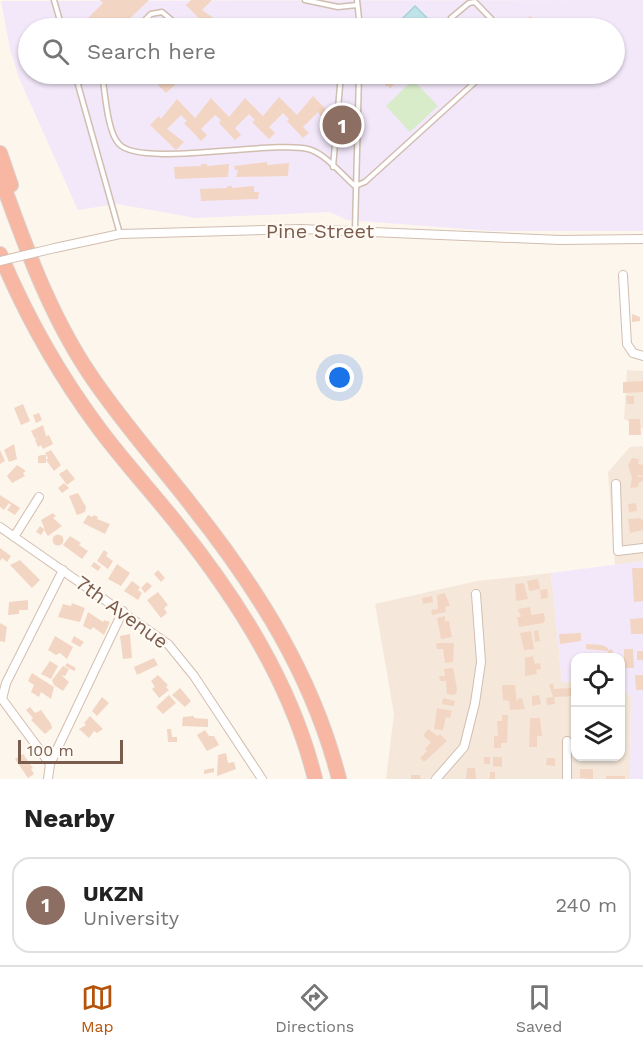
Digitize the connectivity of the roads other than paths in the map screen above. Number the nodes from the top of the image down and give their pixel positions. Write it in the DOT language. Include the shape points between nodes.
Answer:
graph roads {
  1 [pos="54,0"];
  2 [pos="305,0"];
  3 [pos="357,2"];
  4 [pos="59,18"];
  5 [pos="148,18"];
  6 [pos="169,18"];
  7 [pos="359,18"];
  8 [pos="451,18"];
  9 [pos="490,18"];
  10 [pos="78,84"];
  11 [pos="104,84"];
  12 [pos="340,84"];
  13 [pos="359,84"];
  14 [pos="473,84"];
  15 [pos="0,153"];
  16 [pos="333,167"];
  17 [pos="0,176"];
  18 [pos="355,186"];
  19 [pos="18,226"];
  20 [pos="355,230"];
  21 [pos="120,234"];
  22 [pos="643,239"];
  23 [pos="0,254"];
  24 [pos="0,261"];
  25 [pos="623,275"];
  26 [pos="643,356"];
  27 [pos="616,484"];
  28 [pos="39,497"];
  29 [pos="0,527"];
  30 [pos="14,537"];
  31 [pos="643,548"];
  32 [pos="63,570"];
  33 [pos="476,594"];
  34 [pos="123,611"];
  35 [pos="567,741"];
  36 [pos="50,764"];
  37 [pos="48,779"];
  38 [pos="262,779"];
  39 [pos="315,779"];
  40 [pos="339,779"];
  41 [pos="436,779"];
  42 [pos="567,779"];
  1 -- 4 [label="lane"];
  2 -- 3 [label="lane" via="338,7"];
  3 -- 7 [label="lane"];
  5 -- 6 [label="lane" via="162,12"];
  8 -- 9 [label="lane" via="475,2"];
  10 -- 21 [label="lane"];
  11 -- 16 [label="lane" via="113,133 124,149 203,153 305,148"];
  12 -- 16 [label="lane"];
  13 -- 18 [label="lane"];
  14 -- 18 [label="lane" via="365,182"];
  15 -- 19 [label="highway" via="20,213"];
  16 -- 18 [label="lane"];
  17 -- 19 [label="highway"];
  18 -- 20 [label="lane"];
  19 -- 40 [label="highway" via="56,316 89,374 224,546 272,618 309,692"];
  20 -- 21 [label="street, Pine Street"];
  20 -- 22 [label="street, Pine Street" via="560,240"];
  21 -- 24 [label="street, Pine Street, bridge"];
  23 -- 39 [label="highway" via="36,331 65,381 210,566 251,629 285,695"];
  25 -- 26 [label="street" via="627,344 633,353"];
  27 -- 31 [label="street" via="618,551"];
  28 -- 30 [label="street"];
  29 -- 30 [label="street, 7th Avenue"];
  30 -- 32 [label="street, 7th Avenue"];
  32 -- 34 [label="street, 7th Avenue"];
  32 -- 36 [label="street" via="6,683 2,699"];
  33 -- 41 [label="street" via="481,662 475,703 464,747"];
  34 -- 36 [label="street"];
  34 -- 38 [label="street, 7th Avenue" via="175,652"];
  35 -- 42 [label="street"];
  36 -- 37 [label="street"];
}
